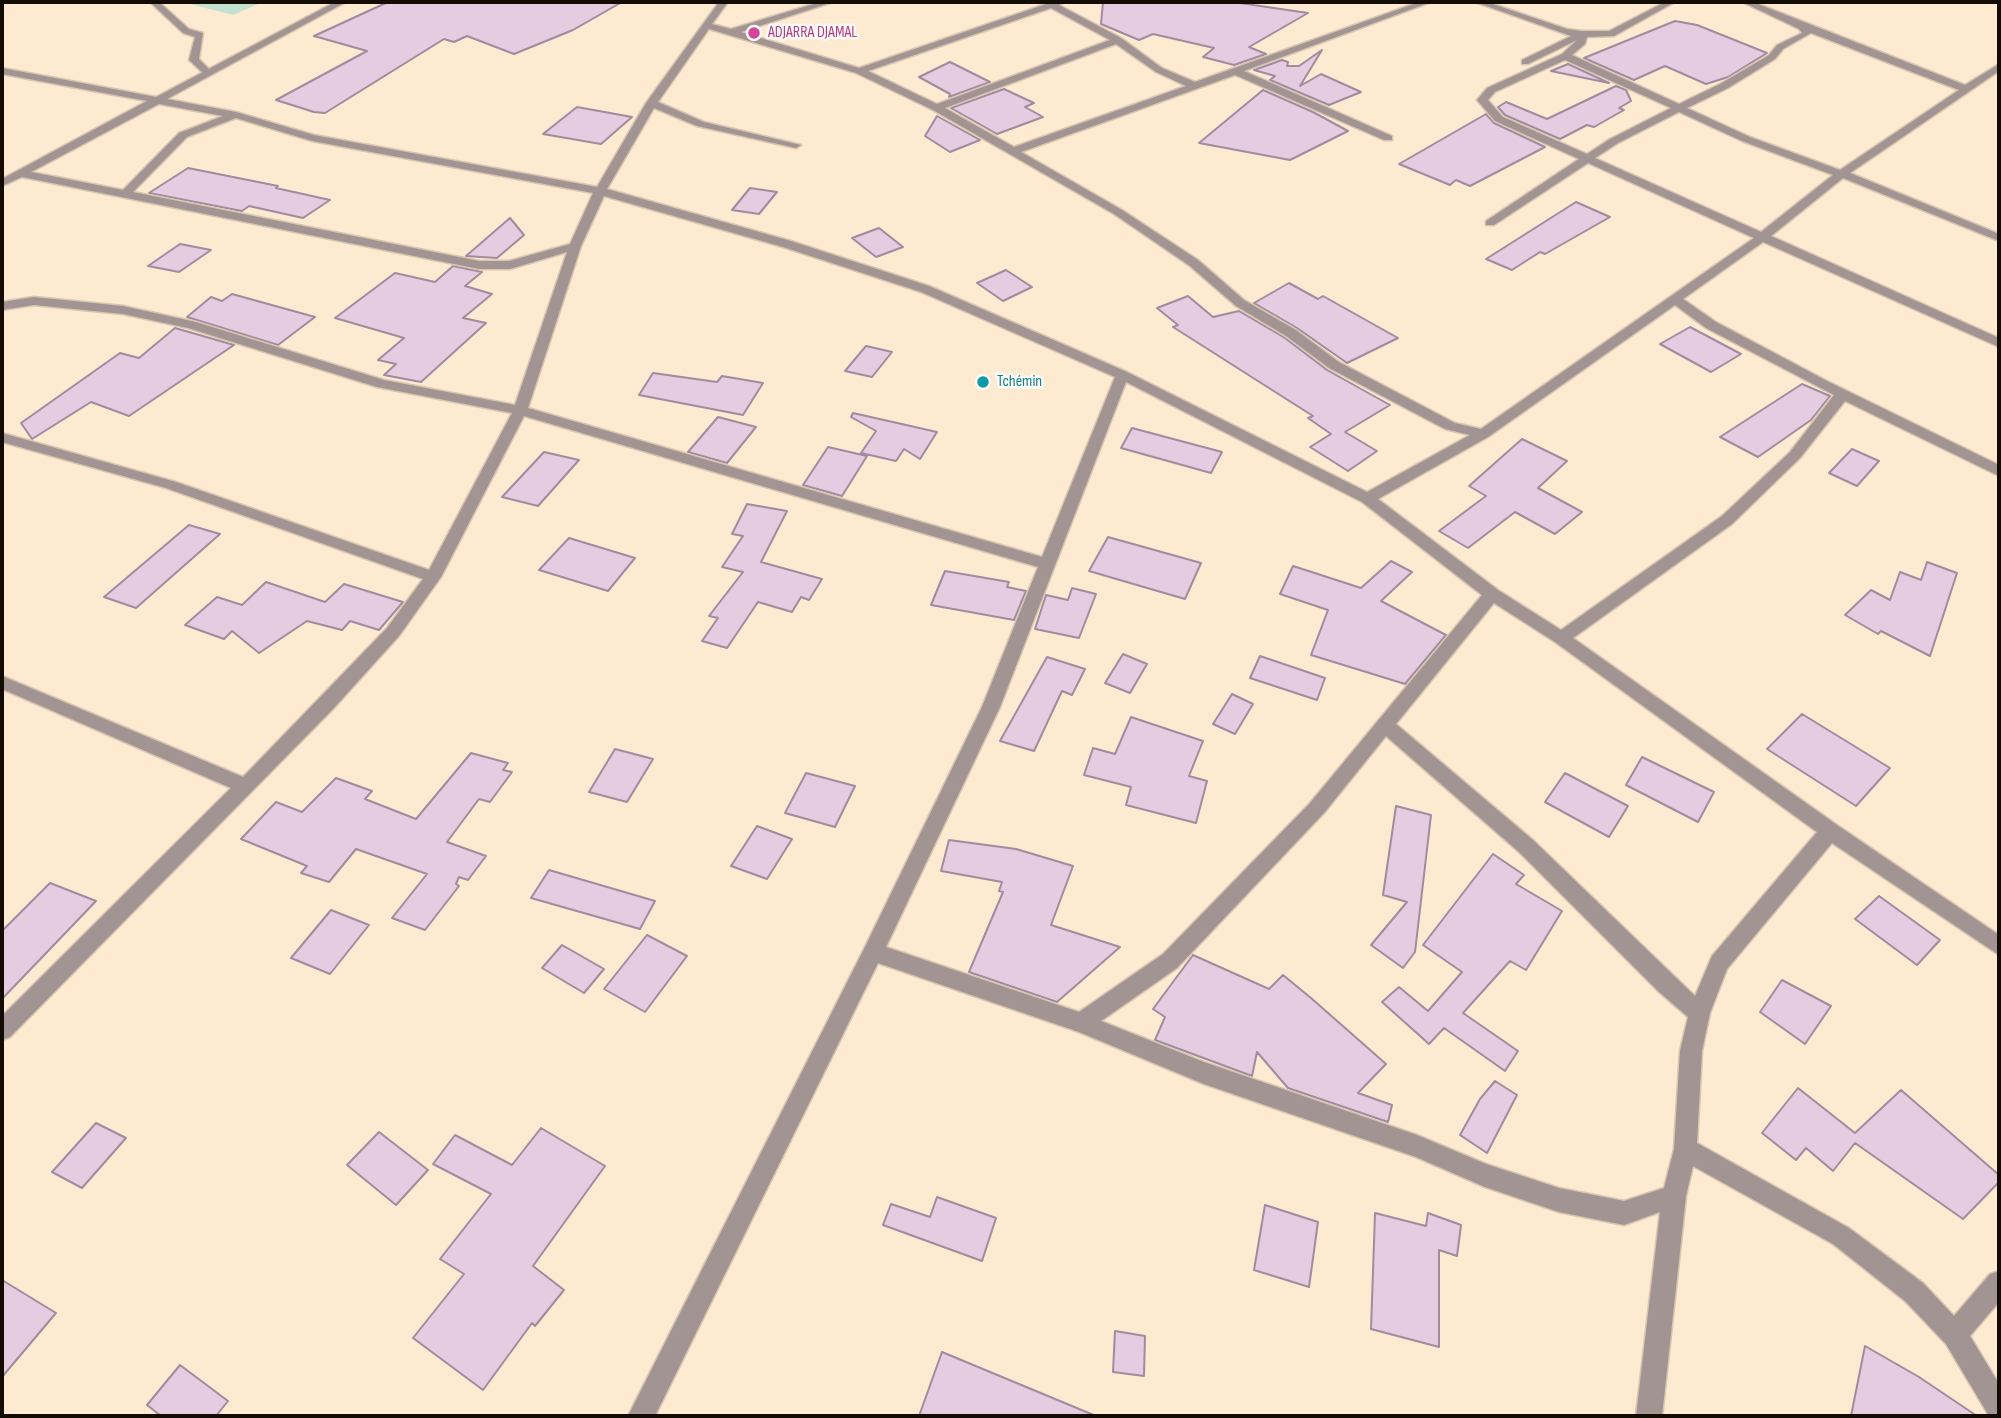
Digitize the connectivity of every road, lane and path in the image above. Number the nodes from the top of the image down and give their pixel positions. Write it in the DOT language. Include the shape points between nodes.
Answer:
graph roads {
  1 [pos="154,2"];
  2 [pos="341,2"];
  3 [pos="723,2"];
  4 [pos="829,2"];
  5 [pos="1427,2"];
  6 [pos="1479,2"];
  7 [pos="1671,2"];
  8 [pos="1746,2"];
  9 [pos="1056,3"];
  10 [pos="705,25"];
  11 [pos="1803,27"];
  12 [pos="732,32"];
  13 [pos="1582,34"];
  14 [pos="1118,40"];
  15 [pos="1565,56"];
  16 [pos="1525,62"];
  17 [pos="1999,67"];
  18 [pos="2,71"];
  19 [pos="859,71"];
  20 [pos="207,72"];
  21 [pos="1237,72"];
  22 [pos="1195,86"];
  23 [pos="1966,89"];
  24 [pos="156,102"];
  25 [pos="652,103"];
  26 [pos="937,108"];
  27 [pos="1678,109"];
  28 [pos="236,115"];
  29 [pos="1388,138"];
  30 [pos="796,145"];
  31 [pos="1014,151"];
  32 [pos="1589,157"];
  33 [pos="21,173"];
  34 [pos="1840,175"];
  35 [pos="2,183"];
  36 [pos="600,191"];
  37 [pos="125,194"];
  38 [pos="1490,223"];
  39 [pos="1761,238"];
  40 [pos="1999,238"];
  41 [pos="575,246"];
  42 [pos="1674,298"];
  43 [pos="2,306"];
  44 [pos="1999,342"];
  45 [pos="1122,375"];
  46 [pos="1842,395"];
  47 [pos="520,410"];
  48 [pos="1483,434"];
  49 [pos="2,437"];
  50 [pos="1999,471"];
  51 [pos="1367,498"];
  52 [pos="1047,564"];
  53 [pos="433,577"];
  54 [pos="1492,594"];
  55 [pos="1561,638"];
  56 [pos="2,682"];
  57 [pos="1387,726"];
  58 [pos="244,786"];
  59 [pos="1830,831"];
  60 [pos="1999,946"];
  61 [pos="873,952"];
  62 [pos="1699,1013"];
  63 [pos="1081,1023"];
  64 [pos="2,1030"];
  65 [pos="1685,1149"];
  66 [pos="1674,1196"];
  67 [pos="1999,1283"];
  68 [pos="1955,1335"];
  69 [pos="1999,1408"];
  70 [pos="641,1416"];
  71 [pos="1649,1416"];
  1 -- 20 [label="street" via="186,31 200,36 194,60"];
  2 -- 20 [label="street"];
  3 -- 10 [label="street"];
  4 -- 12 [label="street"];
  5 -- 21 [label="street"];
  6 -- 13 [label="street"];
  7 -- 13 [label="street" via="1611,34"];
  8 -- 11 [label="street"];
  9 -- 14 [label="street"];
  9 -- 19 [label="street"];
  10 -- 12 [label="street"];
  10 -- 25 [label="street"];
  11 -- 23 [label="street"];
  11 -- 27 [label="street" via="1807,34 1780,47 1772,57"];
  12 -- 19 [label="street"];
  13 -- 15 [label="street" via="1582,42"];
  13 -- 16 [label="street"];
  14 -- 22 [label="street" via="1159,70"];
  14 -- 26 [label="street"];
  15 -- 27 [label="street"];
  15 -- 32 [label="street" via="1491,90 1482,100 1499,119"];
  17 -- 23 [label="street"];
  18 -- 24 [label="street"];
  19 -- 26 [label="street"];
  20 -- 24 [label="street"];
  21 -- 22 [label="street"];
  21 -- 29 [label="street"];
  22 -- 31 [label="street"];
  23 -- 34 [label="street"];
  24 -- 28 [label="street"];
  24 -- 33 [label="street"];
  25 -- 30 [label="street" via="701,124"];
  25 -- 36 [label="street"];
  26 -- 31 [label="street"];
  27 -- 32 [label="street"];
  27 -- 34 [label="street"];
  28 -- 36 [label="street" via="312,138"];
  28 -- 37 [label="street" via="183,135"];
  31 -- 48 [label="street" via="1118,212 1194,263 1240,303 1334,365 1450,426"];
  32 -- 38 [label="street"];
  32 -- 39 [label="street"];
  33 -- 35 [label="street"];
  33 -- 37 [label="street"];
  34 -- 39 [label="street"];
  34 -- 40 [label="street"];
  36 -- 41 [label="street"];
  36 -- 45 [label="street" via="925,289"];
  37 -- 41 [label="street" via="479,265 510,265"];
  39 -- 42 [label="street"];
  39 -- 44 [label="street"];
  41 -- 47 [label="street"];
  42 -- 46 [label="street" via="1710,325"];
  42 -- 48 [label="street"];
  43 -- 47 [label="street" via="34,301 124,310 191,325 382,384"];
  45 -- 51 [label="street"];
  45 -- 52 [label="street"];
  46 -- 50 [label="street"];
  46 -- 55 [label="street" via="1795,454 1727,520"];
  47 -- 52 [label="street"];
  47 -- 53 [label="street"];
  48 -- 51 [label="street"];
  49 -- 53 [label="street" via="171,485"];
  51 -- 54 [label="street"];
  52 -- 61 [label="street" via="991,707"];
  53 -- 58 [label="street" via="393,632"];
  54 -- 55 [label="street"];
  54 -- 57 [label="street"];
  55 -- 59 [label="street"];
  56 -- 58 [label="street"];
  57 -- 62 [label="street" via="1526,846"];
  57 -- 63 [label="street" via="1317,808 1171,961"];
  58 -- 64 [label="street"];
  59 -- 60 [label="street"];
  59 -- 62 [label="street" via="1719,962"];
  61 -- 63 [label="street"];
  61 -- 70 [label="street"];
  62 -- 65 [label="street" via="1691,1051"];
  63 -- 66 [label="street" via="1204,1073 1559,1200 1624,1213"];
  65 -- 66 [label="street"];
  65 -- 68 [label="street" via="1841,1236 1914,1292"];
  66 -- 71 [label="street"];
  67 -- 68 [label="street"];
  68 -- 69 [label="street"];
}
